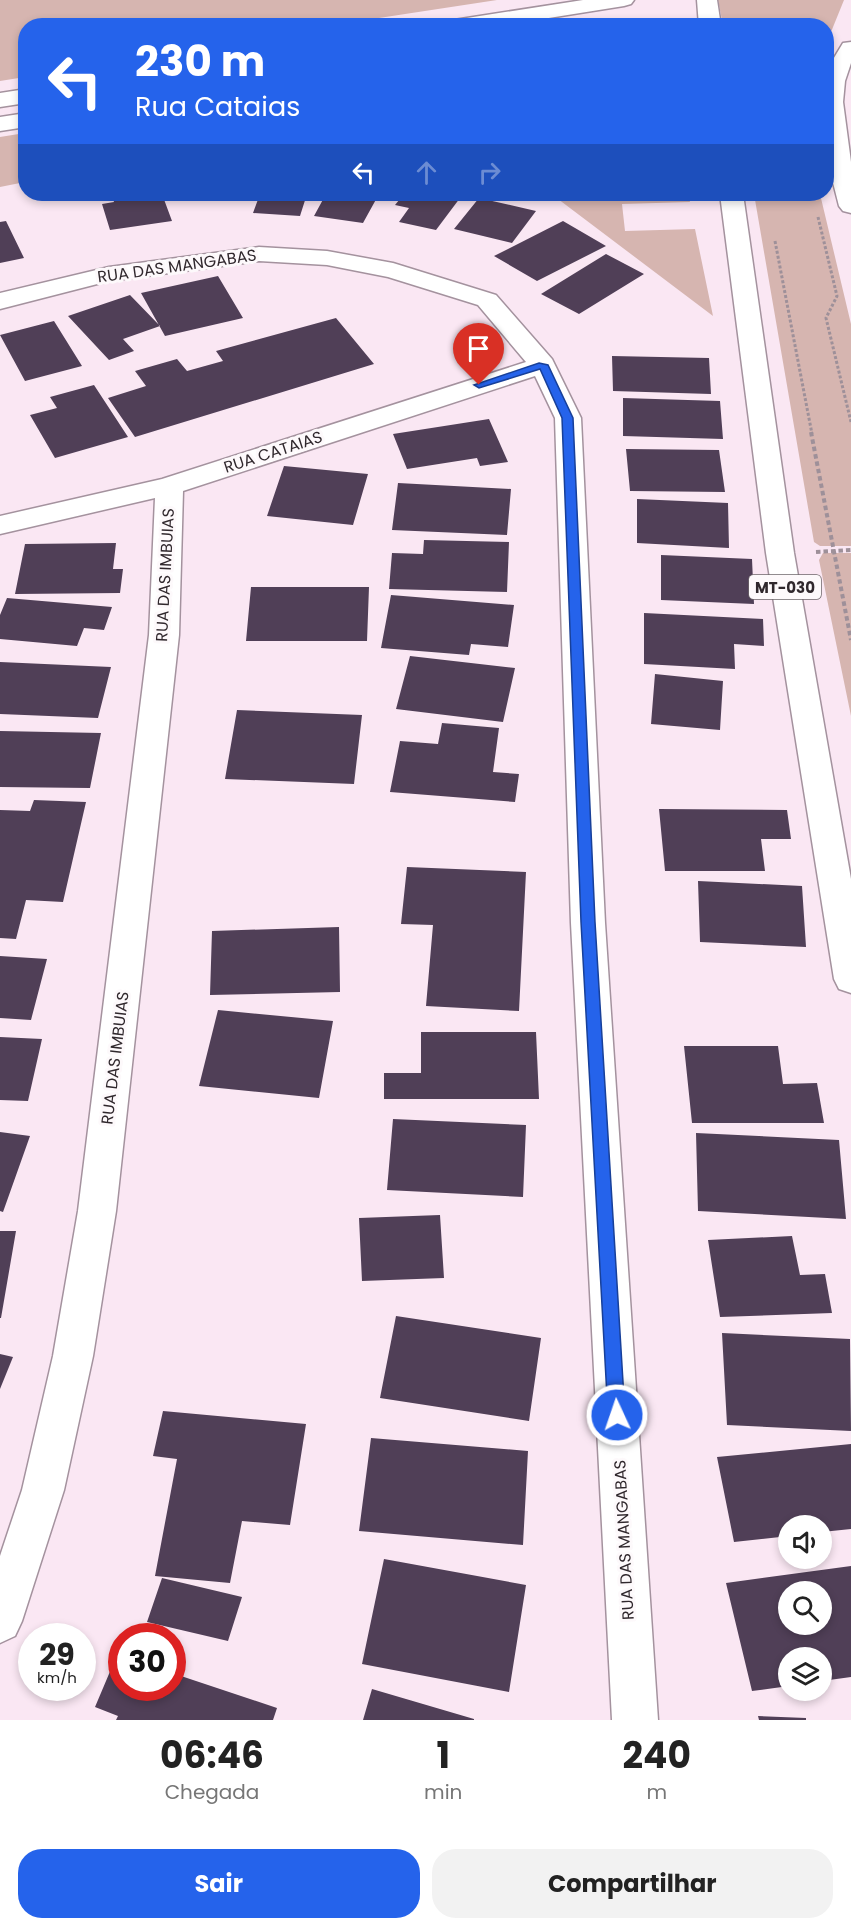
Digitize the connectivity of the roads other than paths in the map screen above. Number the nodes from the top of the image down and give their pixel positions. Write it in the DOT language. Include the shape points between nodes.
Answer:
graph roads {
  1 [pos="624,0"];
  2 [pos="707,0"];
  3 [pos="597,3"];
  4 [pos="504,18"];
  5 [pos="709,18"];
  6 [pos="851,47"];
  7 [pos="834,52"];
  8 [pos="18,97"];
  9 [pos="0,100"];
  10 [pos="834,114"];
  11 [pos="18,121"];
  12 [pos="0,124"];
  13 [pos="834,136"];
  14 [pos="732,201"];
  15 [pos="851,206"];
  16 [pos="0,301"];
  17 [pos="543,365"];
  18 [pos="170,486"];
  19 [pos="0,525"];
  20 [pos="851,979"];
  21 [pos="0,1621"];
  22 [pos="635,1720"];
  1 -- 3 [label="street"];
  2 -- 5 [label="street"];
  3 -- 4 [label="street"];
  6 -- 7 [label="street"];
  6 -- 10 [label="street" via="836,77"];
  8 -- 9 [label="street"];
  11 -- 12 [label="street"];
  13 -- 15 [label="street"];
  14 -- 20 [label="street, MT-030" via="780,553"];
  16 -- 17 [label="street, RUA DAS MANGABAS" via="109,274 259,254 327,258 393,270 487,300"];
  17 -- 18 [label="street, RUA CATAIAS"];
  17 -- 22 [label="street, RUA DAS MANGABAS" via="568,418 588,922"];
  18 -- 19 [label="street, RUA CATAIAS"];
  18 -- 21 [label="street, RUA DAS IMBUIAS" via="164,635 97,1210 73,1356 43,1490"];
}
